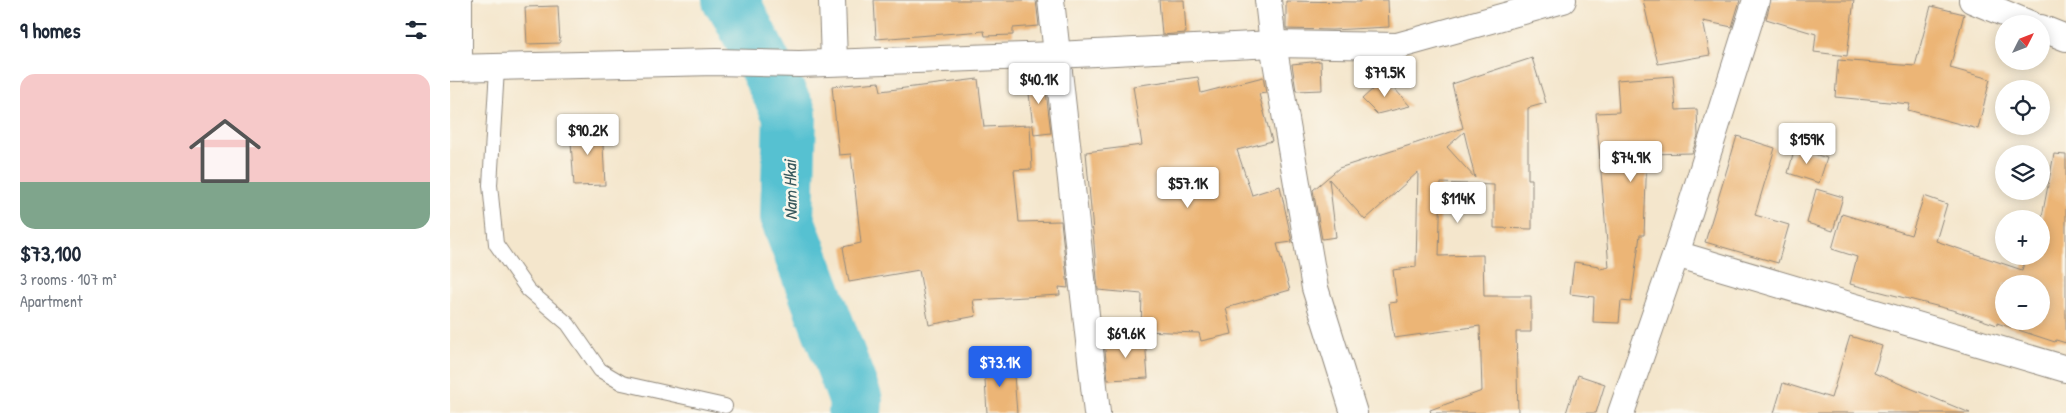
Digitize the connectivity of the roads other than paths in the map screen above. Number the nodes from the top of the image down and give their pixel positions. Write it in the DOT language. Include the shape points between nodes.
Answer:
graph roads {
  1 [pos="459,0"];
  2 [pos="832,0"];
  3 [pos="1050,0"];
  4 [pos="1268,0"];
  5 [pos="1563,0"];
  6 [pos="1756,0"];
  7 [pos="1972,0"];
  8 [pos="2008,15"];
  9 [pos="2050,32"];
  10 [pos="2066,38"];
  11 [pos="1273,44"];
  12 [pos="1056,55"];
  13 [pos="834,62"];
  14 [pos="455,68"];
  15 [pos="497,69"];
  16 [pos="1676,254"];
  17 [pos="2066,369"];
  18 [pos="725,406"];
  19 [pos="1624,412"];
  20 [pos="1098,413"];
  21 [pos="1354,413"];
  1 -- 14 [label="street"];
  2 -- 13 [label="street"];
  3 -- 12 [label="street"];
  4 -- 11 [label="street"];
  5 -- 11 [label="street" via="1397,46"];
  6 -- 16 [label="street"];
  7 -- 8 [label="street"];
  9 -- 10 [label="street"];
  11 -- 12 [label="street"];
  11 -- 21 [label="street" via="1315,288"];
  12 -- 13 [label="street"];
  12 -- 20 [label="street"];
  13 -- 15 [label="street"];
  14 -- 15 [label="street"];
  15 -- 18 [label="lane" via="490,185 496,244 528,290 568,324 600,370 622,383"];
  16 -- 17 [label="street"];
  16 -- 19 [label="street"];
}
